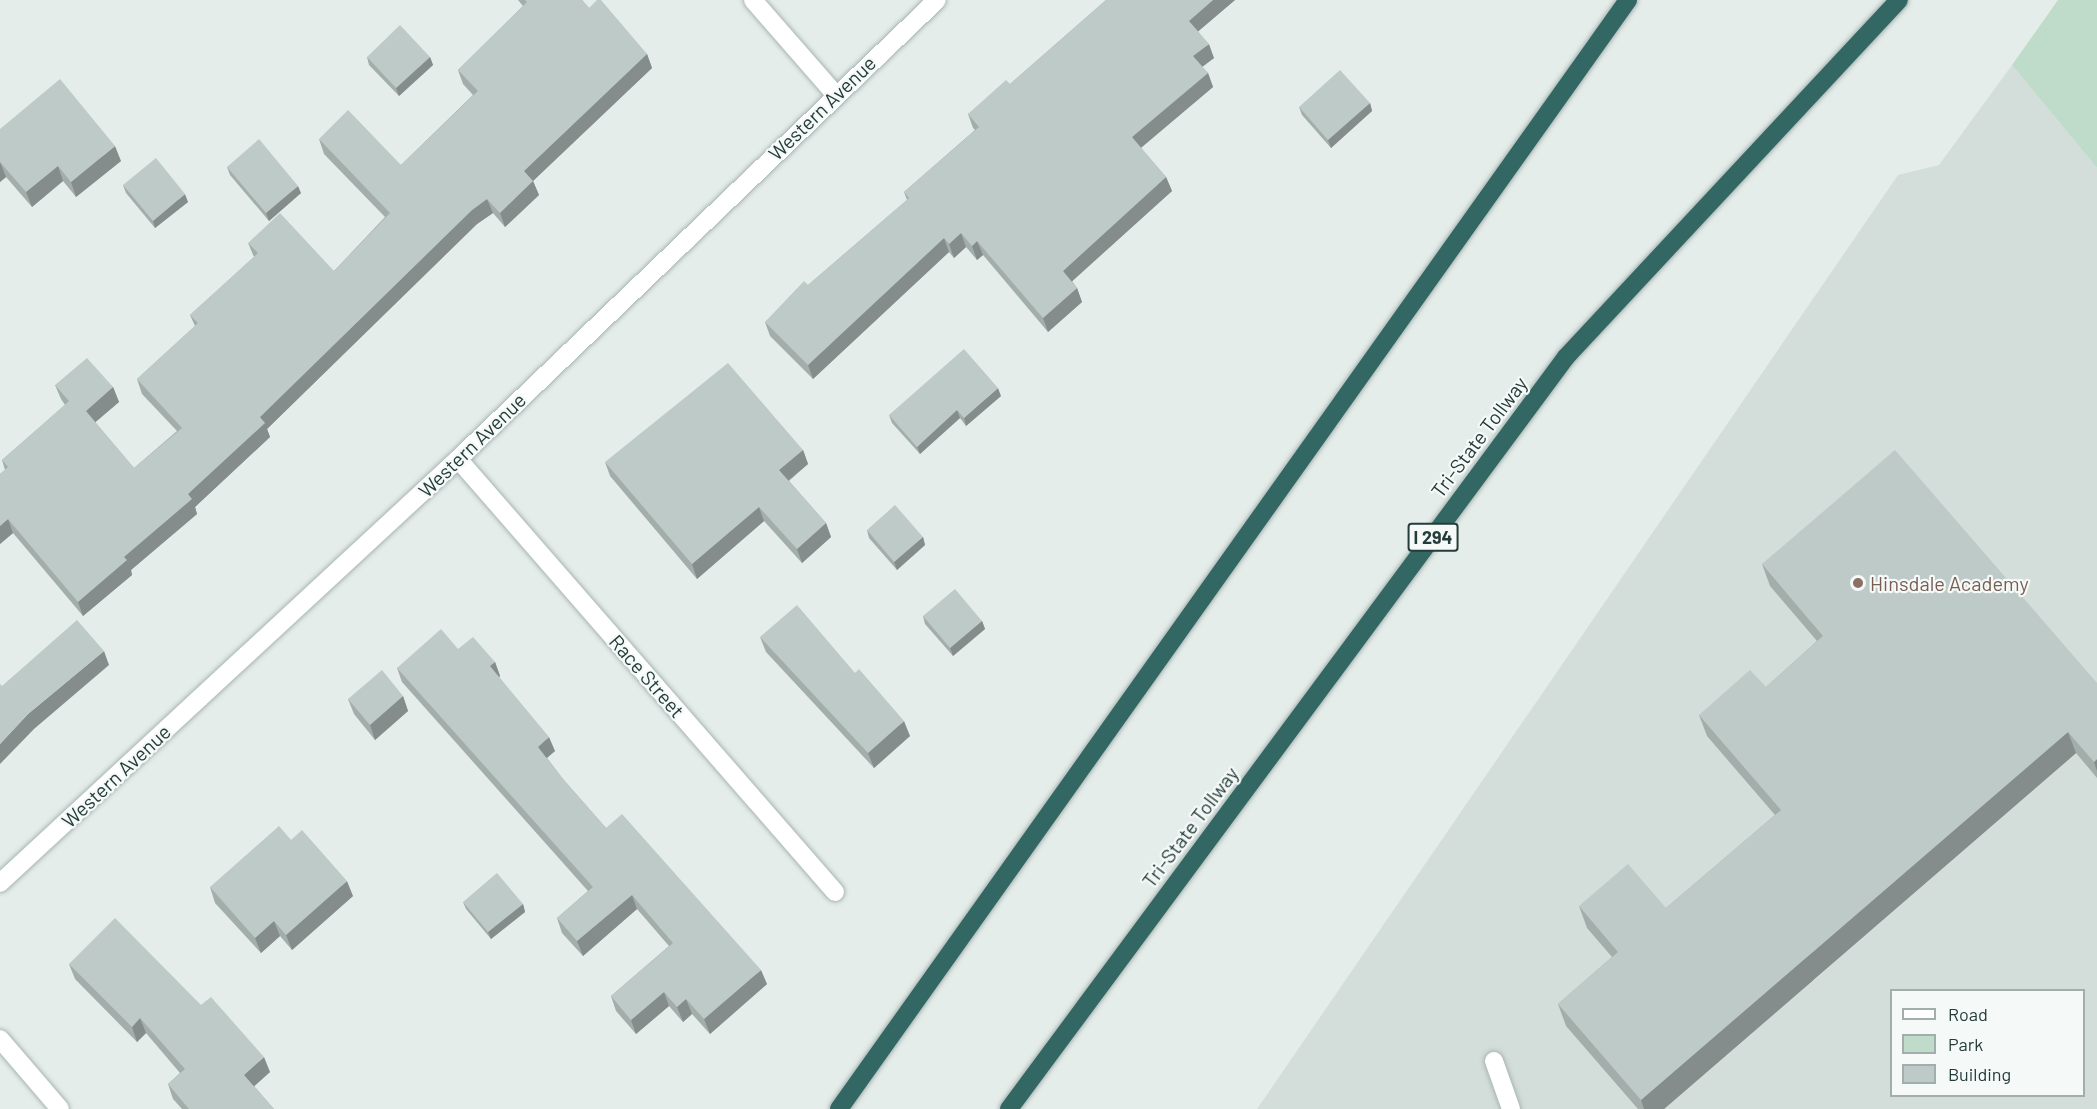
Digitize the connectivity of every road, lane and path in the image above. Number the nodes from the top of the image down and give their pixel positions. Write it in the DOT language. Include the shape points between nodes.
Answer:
graph roads {
  1 [pos="753,0"];
  2 [pos="937,0"];
  3 [pos="1628,0"];
  4 [pos="1899,0"];
  5 [pos="836,94"];
  6 [pos="458,459"];
  7 [pos="0,883"];
  8 [pos="835,892"];
  9 [pos="0,1040"];
  10 [pos="1494,1061"];
  11 [pos="60,1109"];
  12 [pos="839,1109"];
  13 [pos="1009,1109"];
  14 [pos="1511,1109"];
  1 -- 5 [label="street"];
  2 -- 5 [label="street, Western Avenue"];
  3 -- 12 [label="highway"];
  4 -- 13 [label="highway, Tri-State Tollway / I 294" via="1566,357"];
  5 -- 6 [label="street, Western Avenue"];
  6 -- 7 [label="street, Western Avenue"];
  6 -- 8 [label="street, Race Street"];
  9 -- 11 [label="street"];
  10 -- 14 [label="street"];
}
